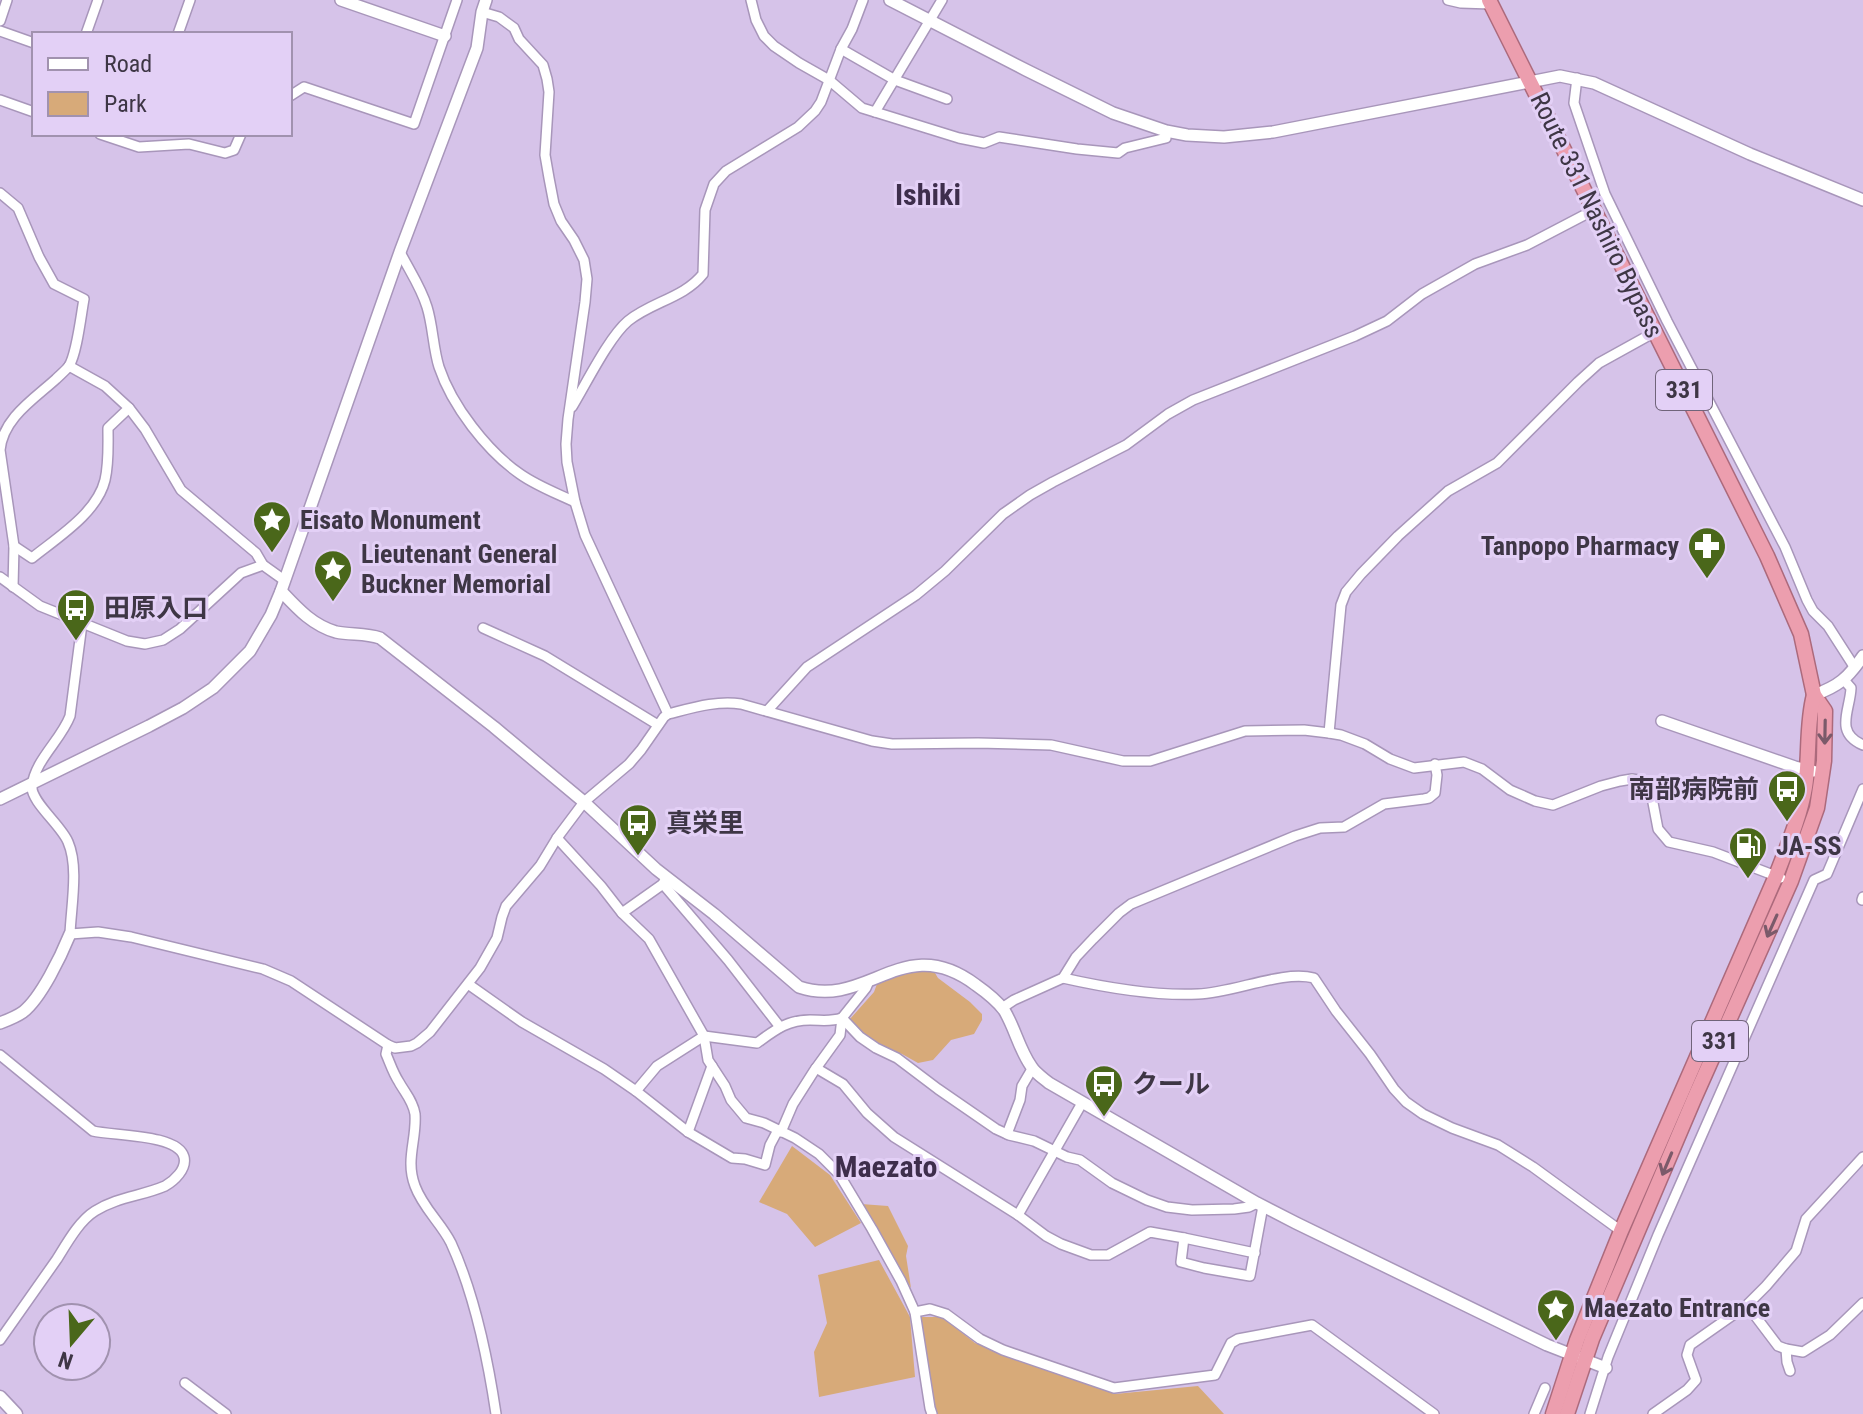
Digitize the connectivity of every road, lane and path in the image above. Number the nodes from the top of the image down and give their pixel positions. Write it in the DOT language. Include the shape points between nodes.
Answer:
graph roads {
  1 [pos="7,0"];
  2 [pos="98,0"];
  3 [pos="190,0"];
  4 [pos="341,0"];
  5 [pos="457,0"];
  6 [pos="486,0"];
  7 [pos="751,0"];
  8 [pos="863,0"];
  9 [pos="890,0"];
  10 [pos="942,0"];
  11 [pos="1448,0"];
  12 [pos="1490,2"];
  13 [pos="482,12"];
  14 [pos="0,21"];
  15 [pos="929,21"];
  16 [pos="0,31"];
  17 [pos="87,32"];
  18 [pos="179,32"];
  19 [pos="445,36"];
  20 [pos="32,42"];
  21 [pos="841,49"];
  22 [pos="1577,78"];
  23 [pos="829,80"];
  24 [pos="895,80"];
  25 [pos="1531,81"];
  26 [pos="292,95"];
  27 [pos="947,99"];
  28 [pos="0,100"];
  29 [pos="32,111"];
  30 [pos="875,112"];
  31 [pos="1166,131"];
  32 [pos="106,136"];
  33 [pos="143,136"];
  34 [pos="240,136"];
  35 [pos="139,147"];
  36 [pos="0,193"];
  37 [pos="1863,200"];
  38 [pos="1594,210"];
  39 [pos="400,252"];
  40 [pos="1655,332"];
  41 [pos="69,366"];
  42 [pos="1694,373"];
  43 [pos="1679,380"];
  44 [pos="129,408"];
  45 [pos="571,410"];
  46 [pos="575,502"];
  47 [pos="14,546"];
  48 [pos="263,565"];
  49 [pos="0,577"];
  50 [pos="282,586"];
  51 [pos="13,587"];
  52 [pos="82,624"];
  53 [pos="483,628"];
  54 [pos="1863,656"];
  55 [pos="1855,668"];
  56 [pos="1844,680"];
  57 [pos="1814,695"];
  58 [pos="767,711"];
  59 [pos="668,714"];
  60 [pos="1662,721"];
  61 [pos="658,725"];
  62 [pos="1329,733"];
  63 [pos="1863,745"];
  64 [pos="1435,764"];
  65 [pos="1807,771"];
  66 [pos="1822,773"];
  67 [pos="32,783"];
  68 [pos="1863,789"];
  69 [pos="0,799"];
  70 [pos="584,802"];
  71 [pos="557,838"];
  72 [pos="1776,876"];
  73 [pos="664,880"];
  74 [pos="1791,881"];
  75 [pos="622,913"];
  76 [pos="70,934"];
  77 [pos="1063,978"];
  78 [pos="869,981"];
  79 [pos="468,984"];
  80 [pos="1002,1008"];
  81 [pos="842,1018"];
  82 [pos="0,1023"];
  83 [pos="780,1027"];
  84 [pos="1726,1027"];
  85 [pos="1745,1035"];
  86 [pos="704,1036"];
  87 [pos="388,1045"];
  88 [pos="0,1055"];
  89 [pos="712,1066"];
  90 [pos="816,1068"];
  91 [pos="1032,1069"];
  92 [pos="636,1091"];
  93 [pos="1694,1099"];
  94 [pos="1082,1103"];
  95 [pos="1714,1107"];
  96 [pos="780,1131"];
  97 [pos="688,1132"];
  98 [pos="1007,1134"];
  99 [pos="1055,1151"];
  100 [pos="1863,1157"];
  101 [pos="1260,1205"];
  102 [pos="1018,1215"];
  103 [pos="1621,1231"];
  104 [pos="1184,1238"];
  105 [pos="1255,1253"];
  106 [pos="1863,1303"];
  107 [pos="1747,1305"];
  108 [pos="915,1312"];
  109 [pos="0,1340"];
  110 [pos="1786,1349"];
  111 [pos="1578,1357"];
  112 [pos="1606,1368"];
  113 [pos="1790,1371"];
  114 [pos="185,1383"];
  115 [pos="1545,1388"];
  116 [pos="1,1399"];
  117 [pos="16,1414"];
  118 [pos="226,1414"];
  119 [pos="496,1414"];
  120 [pos="932,1414"];
  121 [pos="1434,1414"];
  122 [pos="1534,1414"];
  123 [pos="1553,1414"];
  124 [pos="1567,1414"];
  125 [pos="1590,1414"];
  126 [pos="1653,1414"];
  1 -- 14 [label="street"];
  2 -- 17 [label="street"];
  3 -- 18 [label="street"];
  4 -- 19 [label="street"];
  5 -- 19 [label="street"];
  6 -- 13 [label="street"];
  7 -- 23 [label="street" via="764,36"];
  8 -- 21 [label="street"];
  9 -- 15 [label="street"];
  10 -- 15 [label="street"];
  11 -- 12 [label="street"];
  12 -- 25 [label="highway, Route 331 Nashiro Bypass / 331"];
  13 -- 39 [label="street" via="477,48"];
  13 -- 45 [label="street" via="514,28 543,65 547,79 545,155 554,204 584,260 587,279"];
  15 -- 24 [label="street"];
  15 -- 31 [label="street" via="1113,113"];
  16 -- 20 [label="street"];
  19 -- 26 [label="street" via="414,124 304,87"];
  21 -- 23 [label="street"];
  21 -- 24 [label="street"];
  22 -- 25 [label="street"];
  22 -- 37 [label="street"];
  22 -- 42 [label="street" via="1574,103 1605,194"];
  23 -- 30 [label="street" via="862,108"];
  23 -- 45 [label="street" via="821,102 798,127 726,171 714,184 705,210 703,274 622,326"];
  24 -- 27 [label="street"];
  24 -- 30 [label="street"];
  25 -- 31 [label="street" via="1248,136"];
  25 -- 38 [label="highway, Route 331 Nashiro Bypass / 331"];
  28 -- 29 [label="street"];
  30 -- 31 [label="street" via="984,143 999,137 1118,153 1166,138"];
  32 -- 35 [label="street"];
  33 -- 35 [label="street"];
  34 -- 35 [label="street" via="234,150 225,153 189,144"];
  36 -- 41 [label="street" via="18,208 54,284 84,299"];
  38 -- 40 [label="highway, Route 331 Nashiro Bypass / 331"];
  38 -- 58 [label="street" via="1527,245 1475,264 1387,321 1193,400 1126,445 1030,495 916,595 807,667"];
  39 -- 46 [label="street" via="424,300 438,363 453,398 478,433 518,473"];
  39 -- 50 [label="street"];
  40 -- 43 [label="highway, Route 331 Nashiro Bypass / 331"];
  40 -- 62 [label="street" via="1599,363 1497,463 1448,491 1398,536 1346,592"];
  41 -- 44 [label="street" via="105,386"];
  41 -- 47 [label="street" via="16,415 1,438"];
  42 -- 43 [label="street"];
  42 -- 55 [label="street" via="1813,611"];
  43 -- 57 [label="highway, Route 331 Nashiro Bypass / 331" via="1794,615"];
  44 -- 47 [label="street" via="108,428 105,483 94,506 32,558"];
  44 -- 48 [label="street" via="181,490 256,553"];
  45 -- 46 [label="street" via="566,453"];
  46 -- 59 [label="street" via="589,545"];
  47 -- 51 [label="street"];
  48 -- 50 [label="street"];
  48 -- 52 [label="street" via="241,573 180,629 155,643 127,641"];
  49 -- 51 [label="street"];
  50 -- 67 [label="street" via="250,651 213,688"];
  50 -- 70 [label="street" via="318,625 380,638"];
  51 -- 52 [label="street"];
  52 -- 67 [label="street" via="70,716"];
  53 -- 61 [label="street" via="545,656"];
  54 -- 55 [label="street"];
  55 -- 56 [label="street"];
  56 -- 57 [label="street"];
  56 -- 63 [label="street" via="1851,688 1848,735"];
  57 -- 65 [label="highway, 331"];
  57 -- 66 [label="highway, 331, one-way" via="1825,711"];
  58 -- 59 [label="street" via="731,702"];
  58 -- 62 [label="street" via="892,744 1051,745 1123,761 1150,761 1245,731"];
  59 -- 61 [label="street"];
  60 -- 65 [label="street"];
  61 -- 70 [label="street" via="629,764"];
  62 -- 64 [label="street" via="1414,768"];
  64 -- 72 [label="street" via="1464,762 1510,790 1553,805 1601,786 1644,781 1650,787 1658,829 1669,842"];
  64 -- 77 [label="street" via="1435,793 1429,798 1384,804 1344,827 1295,836 1131,904 1076,957"];
  65 -- 66 [label="street"];
  65 -- 72 [label="highway, 331"];
  66 -- 74 [label="highway, 331" via="1817,808"];
  67 -- 69 [label="street"];
  67 -- 76 [label="street" via="33,798 71,850"];
  68 -- 85 [label="street" via="1827,874 1814,880"];
  70 -- 71 [label="street"];
  70 -- 73 [label="street"];
  71 -- 75 [label="street"];
  71 -- 79 [label="street" via="506,906 488,957"];
  72 -- 74 [label="street"];
  72 -- 103 [label="highway, 331"];
  73 -- 75 [label="street"];
  73 -- 78 [label="street" via="714,914 799,987 826,991"];
  73 -- 83 [label="street"];
  74 -- 84 [label="highway, 331, one-way"];
  75 -- 86 [label="street" via="649,939"];
  76 -- 82 [label="street" via="34,1000 22,1013"];
  76 -- 87 [label="street" via="131,937 263,969 291,981"];
  77 -- 80 [label="street"];
  77 -- 103 [label="street" via="1197,994 1301,975 1314,978 1406,1102 1452,1128 1498,1145"];
  78 -- 80 [label="street" via="930,964 963,976"];
  78 -- 81 [label="street"];
  79 -- 87 [label="street" via="423,1039 402,1048"];
  79 -- 92 [label="street"];
  80 -- 91 [label="street"];
  81 -- 83 [label="street"];
  81 -- 90 [label="street" via="840,1035"];
  81 -- 98 [label="street" via="860,1037"];
  83 -- 86 [label="street" via="757,1043"];
  84 -- 85 [label="street"];
  84 -- 93 [label="highway, 331"];
  85 -- 95 [label="street"];
  86 -- 89 [label="street"];
  86 -- 92 [label="street" via="657,1066"];
  87 -- 119 [label="street" via="386,1054 413,1106 414,1185 450,1240 464,1277"];
  88 -- 109 [label="street" via="93,1131 168,1142 185,1162 166,1185 91,1213"];
  89 -- 96 [label="street" via="746,1118"];
  89 -- 97 [label="street"];
  90 -- 96 [label="street"];
  90 -- 102 [label="street" via="843,1084 894,1137"];
  91 -- 94 [label="street"];
  91 -- 98 [label="street"];
  92 -- 97 [label="street"];
  93 -- 95 [label="street"];
  93 -- 111 [label="highway, 331, one-way"];
  94 -- 99 [label="street"];
  94 -- 101 [label="street"];
  95 -- 112 [label="street"];
  96 -- 97 [label="street" via="765,1165 732,1158"];
  96 -- 108 [label="street" via="819,1154 839,1174"];
  98 -- 99 [label="street"];
  99 -- 101 [label="street" via="1167,1207"];
  99 -- 102 [label="street"];
  100 -- 107 [label="street" via="1806,1219 1796,1251"];
  101 -- 105 [label="street"];
  101 -- 111 [label="street"];
  102 -- 104 [label="street" via="1061,1244 1100,1256 1150,1232"];
  103 -- 111 [label="highway, 331"];
  104 -- 105 [label="street"];
  104 -- 105 [label="street" via="1181,1262 1204,1268 1250,1276"];
  106 -- 110 [label="street" via="1803,1352"];
  107 -- 110 [label="street"];
  107 -- 126 [label="street" via="1690,1345 1687,1355 1696,1380"];
  108 -- 120 [label="street"];
  108 -- 121 [label="street" via="946,1314 1003,1350 1114,1388 1215,1375 1238,1339 1312,1325"];
  110 -- 113 [label="street"];
  111 -- 112 [label="street"];
  111 -- 123 [label="highway, 331"];
  111 -- 124 [label="highway, 331"];
  112 -- 125 [label="street"];
  114 -- 118 [label="street"];
  115 -- 122 [label="street"];
  116 -- 117 [label="main road"];
}
